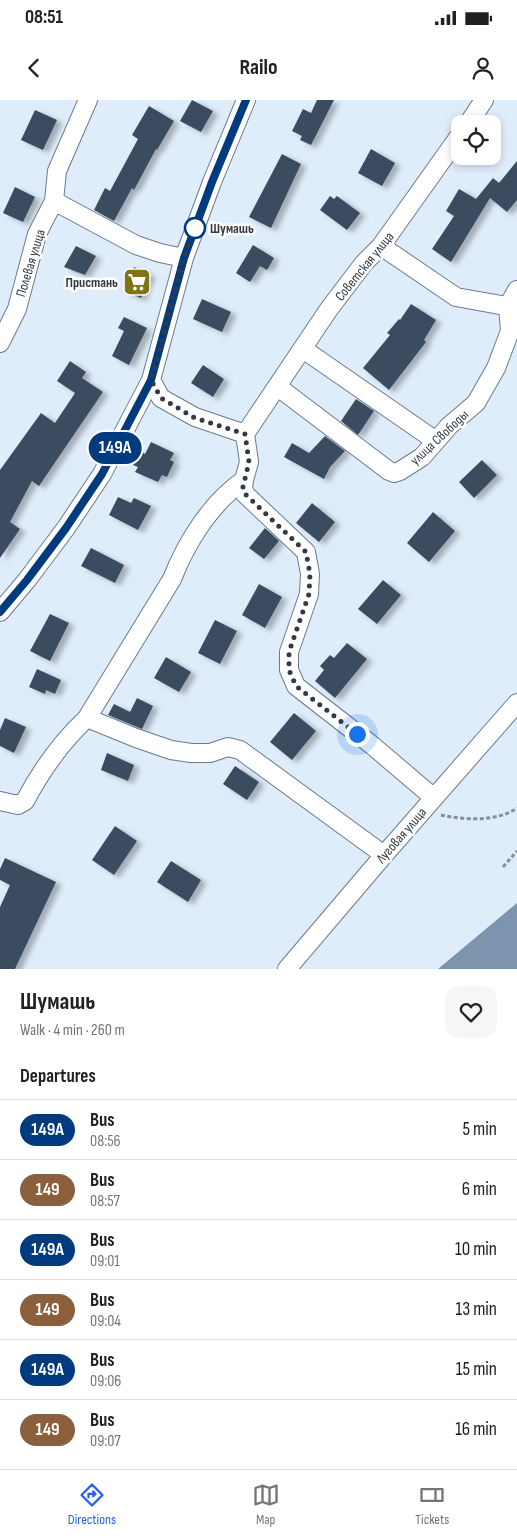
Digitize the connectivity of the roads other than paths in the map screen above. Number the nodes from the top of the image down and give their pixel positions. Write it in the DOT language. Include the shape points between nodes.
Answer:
graph roads {
  1 [pos="88,100"];
  2 [pos="246,100"];
  3 [pos="484,100"];
  4 [pos="474,115"];
  5 [pos="451,148"];
  6 [pos="54,201"];
  7 [pos="381,246"];
  8 [pos="184,258"];
  9 [pos="517,290"];
  10 [pos="512,307"];
  11 [pos="0,342"];
  12 [pos="303,349"];
  13 [pos="151,380"];
  14 [pos="274,392"];
  15 [pos="245,434"];
  16 [pos="436,440"];
  17 [pos="244,480"];
  18 [pos="0,612"];
  19 [pos="517,703"];
  20 [pos="87,718"];
  21 [pos="0,801"];
  22 [pos="429,804"];
  23 [pos="384,855"];
  24 [pos="286,969"];
  1 -- 6 [label="street, Полевая улица" via="57,172"];
  2 -- 8 [label="street"];
  3 -- 4 [label="street"];
  5 -- 7 [label="street, Советская улица"];
  6 -- 8 [label="street" via="136,245"];
  6 -- 11 [label="street, Полевая улица" via="37,234 17,309"];
  7 -- 10 [label="street" via="456,297"];
  7 -- 12 [label="street, Советская улица" via="364,263"];
  8 -- 13 [label="street"];
  9 -- 10 [label="street"];
  10 -- 16 [label="street, улица Свободы" via="510,331 496,368 476,403"];
  12 -- 14 [label="street, Советская улица"];
  12 -- 16 [label="street"];
  13 -- 15 [label="street" via="161,398 195,418"];
  13 -- 18 [label="street" via="102,474 38,565"];
  14 -- 15 [label="street, Советская улица"];
  14 -- 16 [label="street, улица Свободы" via="394,473 422,457"];
  15 -- 17 [label="street" via="249,462"];
  17 -- 20 [label="street" via="231,489 202,523"];
  17 -- 22 [label="street" via="245,494 306,552 309,594 289,652 289,670 296,686 373,746"];
  19 -- 22 [label="street, Луговая улица"];
  20 -- 21 [label="street" via="57,749 25,801 18,805"];
  20 -- 23 [label="street" via="170,750 191,753 210,753 228,748 240,750"];
  22 -- 23 [label="street, Луговая улица"];
  23 -- 24 [label="street, Луговая улица"];
}
